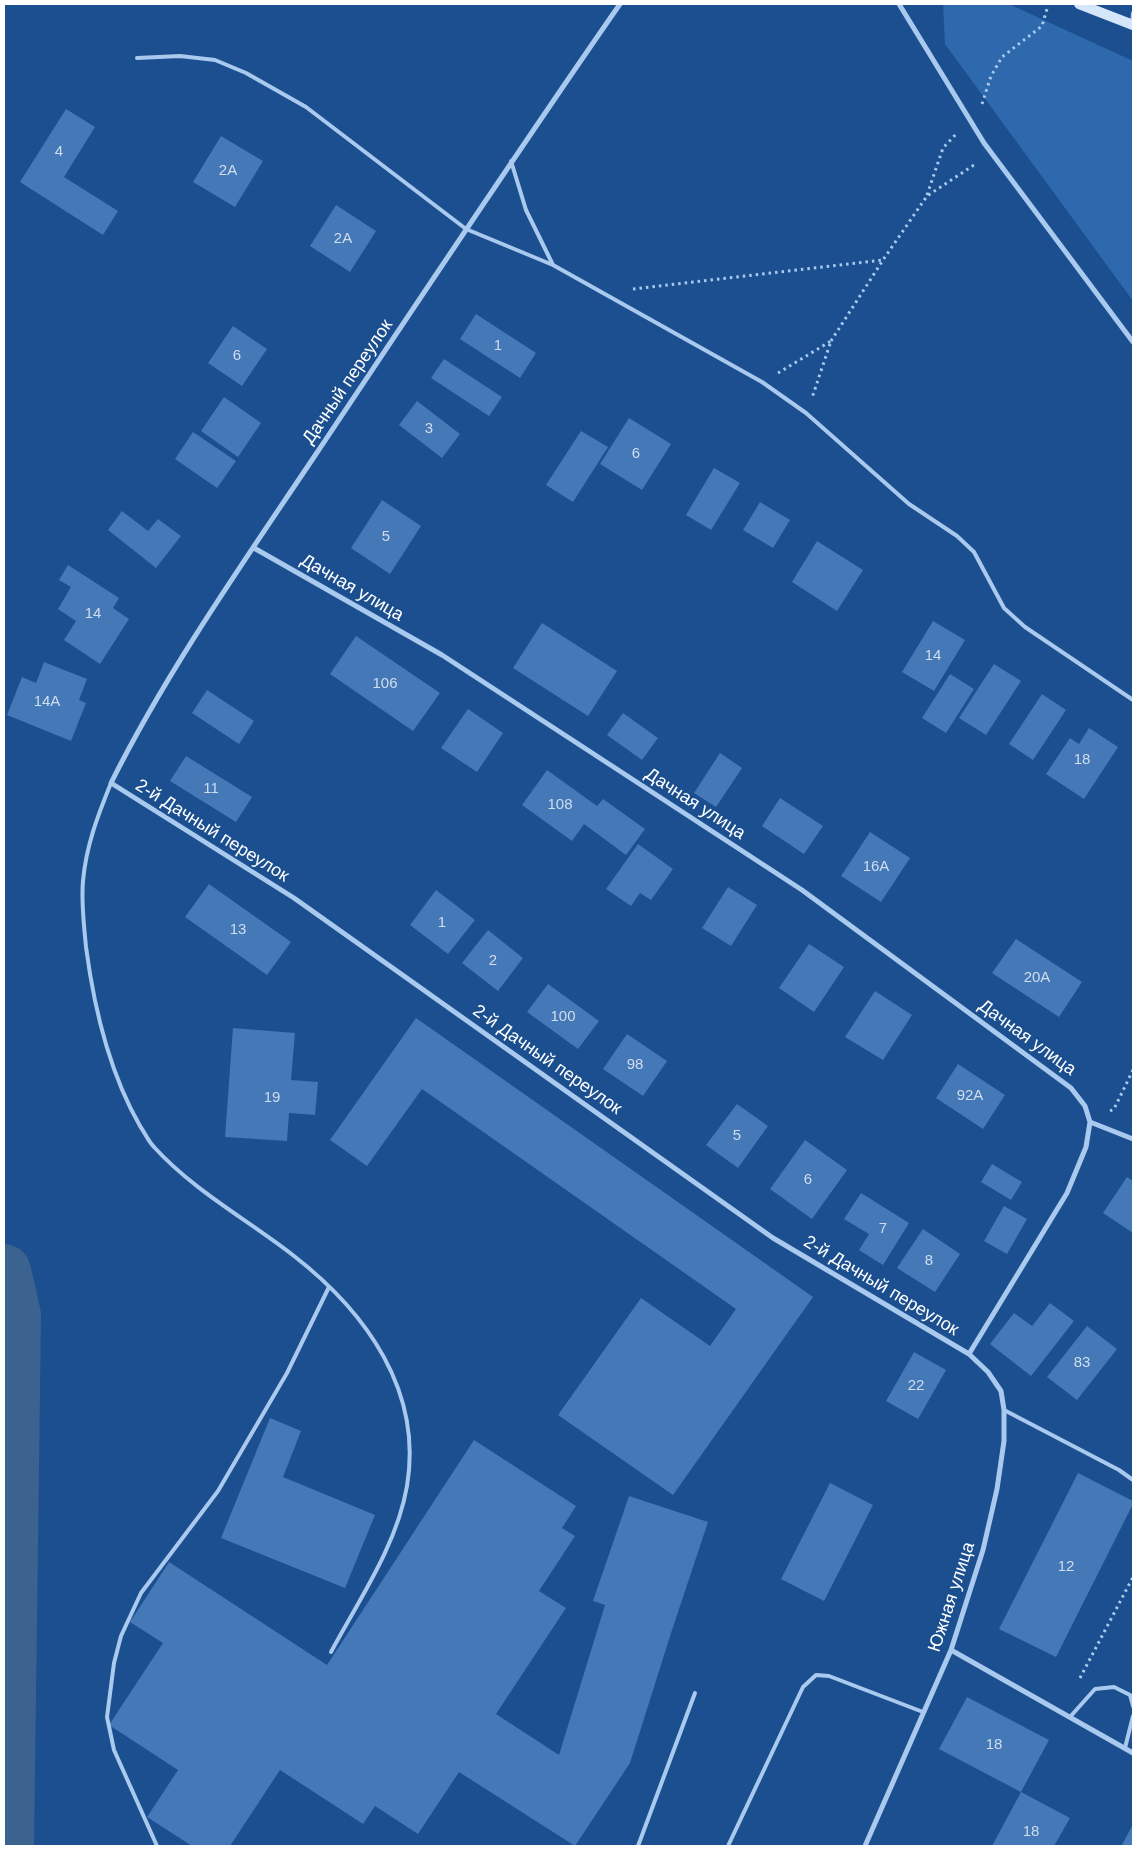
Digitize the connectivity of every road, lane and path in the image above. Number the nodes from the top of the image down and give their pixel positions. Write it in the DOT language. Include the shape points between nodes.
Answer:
graph roads {
  1 [pos="620,4"];
  2 [pos="1079,4"];
  3 [pos="900,5"];
  4 [pos="1047,9"];
  5 [pos="1133,13"];
  6 [pos="1133,24"];
  7 [pos="137,58"];
  8 [pos="980,109"];
  9 [pos="962,128"];
  10 [pos="992,154"];
  11 [pos="511,161"];
  12 [pos="927,196"];
  13 [pos="466,229"];
  14 [pos="883,260"];
  15 [pos="553,265"];
  16 [pos="602,293"];
  17 [pos="831,341"];
  18 [pos="1133,342"];
  19 [pos="762,382"];
  20 [pos="806,413"];
  21 [pos="254,548"];
  22 [pos="1133,700"];
  23 [pos="111,784"];
  24 [pos="1133,1070"];
  25 [pos="1090,1122"];
  26 [pos="1133,1139"];
  27 [pos="329,1287"];
  28 [pos="969,1354"];
  29 [pos="1004,1410"];
  30 [pos="1133,1480"];
  31 [pos="1133,1577"];
  32 [pos="951,1650"];
  33 [pos="331,1652"];
  34 [pos="1080,1678"];
  35 [pos="695,1694"];
  36 [pos="1133,1706"];
  37 [pos="923,1712"];
  38 [pos="1133,1716"];
  39 [pos="1070,1717"];
  40 [pos="1125,1748"];
  41 [pos="1133,1752"];
  42 [pos="156,1846"];
  43 [pos="638,1846"];
  44 [pos="728,1846"];
  45 [pos="865,1846"];
  1 -- 11 [label="street, Дачный переулок"];
  2 -- 6 [label="main road"];
  3 -- 10 [label="street"];
  4 -- 8 [label="path" via="1042,26 1002,57 991,76"];
  5 -- 6 [label="lane"];
  7 -- 13 [label="lane" via="180,56 215,60 246,73 306,107"];
  9 -- 12 [label="path" via="943,148"];
  10 -- 12 [label="path"];
  10 -- 18 [label="street"];
  11 -- 13 [label="street, Дачный переулок"];
  11 -- 15 [label="lane" via="526,210"];
  12 -- 14 [label="path"];
  13 -- 15 [label="lane"];
  13 -- 21 [label="street, Дачный переулок"];
  14 -- 16 [label="path"];
  14 -- 17 [label="path"];
  15 -- 16 [label="lane"];
  16 -- 19 [label="lane"];
  17 -- 19 [label="path"];
  17 -- 20 [label="path"];
  19 -- 20 [label="lane"];
  20 -- 22 [label="lane" via="909,504 957,536 974,552 1004,608 1025,627"];
  21 -- 23 [label="street, Дачный переулок" via="166,684"];
  21 -- 25 [label="street, Дачная улица" via="442,655 802,890 1071,1088 1085,1106"];
  23 -- 27 [label="lane" via="87,854 82,910 91,985 113,1065 132,1111 152,1145 183,1176 296,1257"];
  23 -- 28 [label="street, 2-й Дачный переулок" via="294,898 773,1238"];
  24 -- 25 [label="path" via="1114,1109"];
  25 -- 26 [label="street"];
  25 -- 28 [label="street" via="1086,1147 1067,1194"];
  27 -- 33 [label="lane" via="376,1340 396,1379 405,1408 409,1446 407,1484 401,1513 388,1547"];
  27 -- 42 [label="lane" via="287,1373 218,1491 141,1594 121,1636 107,1717 114,1750"];
  28 -- 29 [label="street, Южная улица" via="988,1372 1000,1390"];
  29 -- 30 [label="lane"];
  29 -- 32 [label="street, Южная улица" via="1004,1441 997,1489"];
  31 -- 34 [label="path"];
  32 -- 37 [label="street, Южная улица"];
  32 -- 39 [label="street"];
  35 -- 43 [label="lane"];
  36 -- 39 [label="lane" via="1130,1695 1114,1687 1095,1689"];
  37 -- 44 [label="lane" via="829,1676 816,1675 803,1687"];
  37 -- 45 [label="street, Южная улица"];
  38 -- 40 [label="lane"];
  39 -- 40 [label="street"];
  40 -- 41 [label="street"];
}
